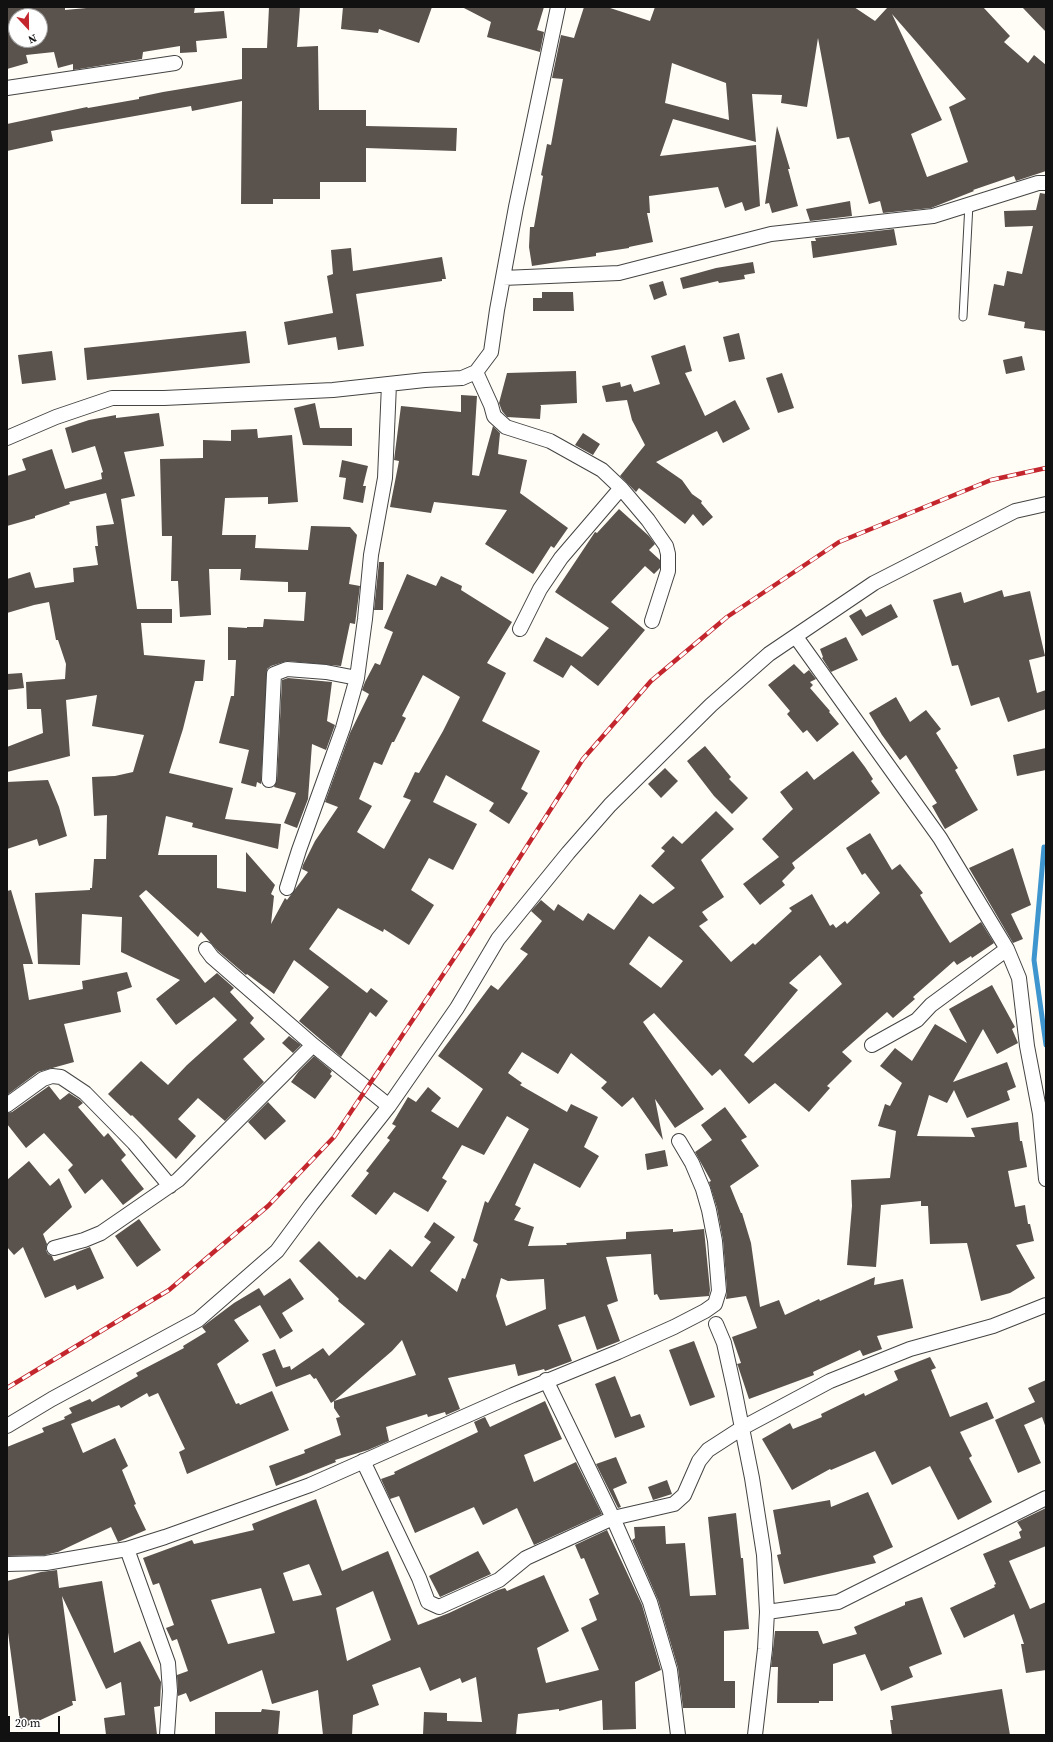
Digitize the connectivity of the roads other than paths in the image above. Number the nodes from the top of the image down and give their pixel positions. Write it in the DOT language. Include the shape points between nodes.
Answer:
graph roads {
  1 [pos="558,7"];
  2 [pos="175,63"];
  3 [pos="7,88"];
  4 [pos="1046,183"];
  5 [pos="969,204"];
  6 [pos="503,278"];
  7 [pos="963,317"];
  8 [pos="476,372"];
  9 [pos="389,384"];
  10 [pos="7,438"];
  11 [pos="621,488"];
  12 [pos="1046,504"];
  13 [pos="652,621"];
  14 [pos="520,629"];
  15 [pos="796,637"];
  16 [pos="357,678"];
  17 [pos="269,780"];
  18 [pos="287,888"];
  19 [pos="1007,949"];
  20 [pos="206,950"];
  21 [pos="313,1045"];
  22 [pos="872,1045"];
  23 [pos="7,1105"];
  24 [pos="389,1106"];
  25 [pos="679,1141"];
  26 [pos="1046,1179"];
  27 [pos="170,1186"];
  28 [pos="54,1248"];
  29 [pos="1046,1305"];
  30 [pos="716,1324"];
  31 [pos="546,1380"];
  32 [pos="7,1426"];
  33 [pos="742,1428"];
  34 [pos="363,1461"];
  35 [pos="1046,1498"];
  36 [pos="612,1518"];
  37 [pos="127,1549"];
  38 [pos="7,1564"];
  39 [pos="767,1612"];
  40 [pos="167,1735"];
  41 [pos="678,1735"];
  42 [pos="755,1735"];
  1 -- 6 [label="street"];
  2 -- 3 [label="street"];
  4 -- 5 [label="street" via="1038,183"];
  5 -- 6 [label="street" via="933,216 771,234 619,273"];
  5 -- 7 [label="lane"];
  6 -- 8 [label="street" via="492,352"];
  8 -- 9 [label="street" via="462,378"];
  8 -- 11 [label="street" via="494,416 506,427 550,441 602,470"];
  9 -- 10 [label="street" via="296,392 112,398 56,417"];
  9 -- 16 [label="street" via="385,478 371,555"];
  11 -- 13 [label="street" via="648,520 666,546 668,554 668,571"];
  11 -- 14 [label="street" via="561,558 540,589"];
  12 -- 15 [label="street" via="1014,511 874,583"];
  15 -- 19 [label="street" via="940,838"];
  15 -- 24 [label="street" via="769,654 711,705 610,805 498,939 457,1008"];
  16 -- 17 [label="street" via="326,672 286,669 274,674"];
  16 -- 18 [label="street" via="343,728"];
  19 -- 22 [label="street" via="931,1005 917,1020"];
  19 -- 26 [label="street" via="1019,978 1027,1046 1040,1114"];
  20 -- 21 [label="street"];
  21 -- 24 [label="street"];
  21 -- 27 [label="street"];
  23 -- 27 [label="street" via="43,1079 61,1077 85,1093 134,1142"];
  24 -- 32 [label="street" via="277,1251 198,1320"];
  25 -- 31 [label="street" via="692,1162 709,1210 719,1291 715,1304 674,1327"];
  27 -- 28 [label="street" via="101,1234"];
  29 -- 33 [label="street" via="993,1326 910,1349 837,1378"];
  30 -- 33 [label="street" via="724,1343"];
  31 -- 34 [label="street"];
  31 -- 36 [label="street"];
  33 -- 36 [label="street" via="703,1454 684,1495 674,1504"];
  33 -- 39 [label="street" via="764,1555"];
  34 -- 36 [label="street" via="428,1602 439,1607 498,1580 526,1558"];
  34 -- 37 [label="street" via="310,1485"];
  35 -- 39 [label="street" via="838,1602"];
  36 -- 41 [label="street" via="652,1610 670,1670"];
  37 -- 38 [label="street" via="46,1563"];
  37 -- 40 [label="street" via="168,1663 170,1691"];
  39 -- 42 [label="street"];
}
